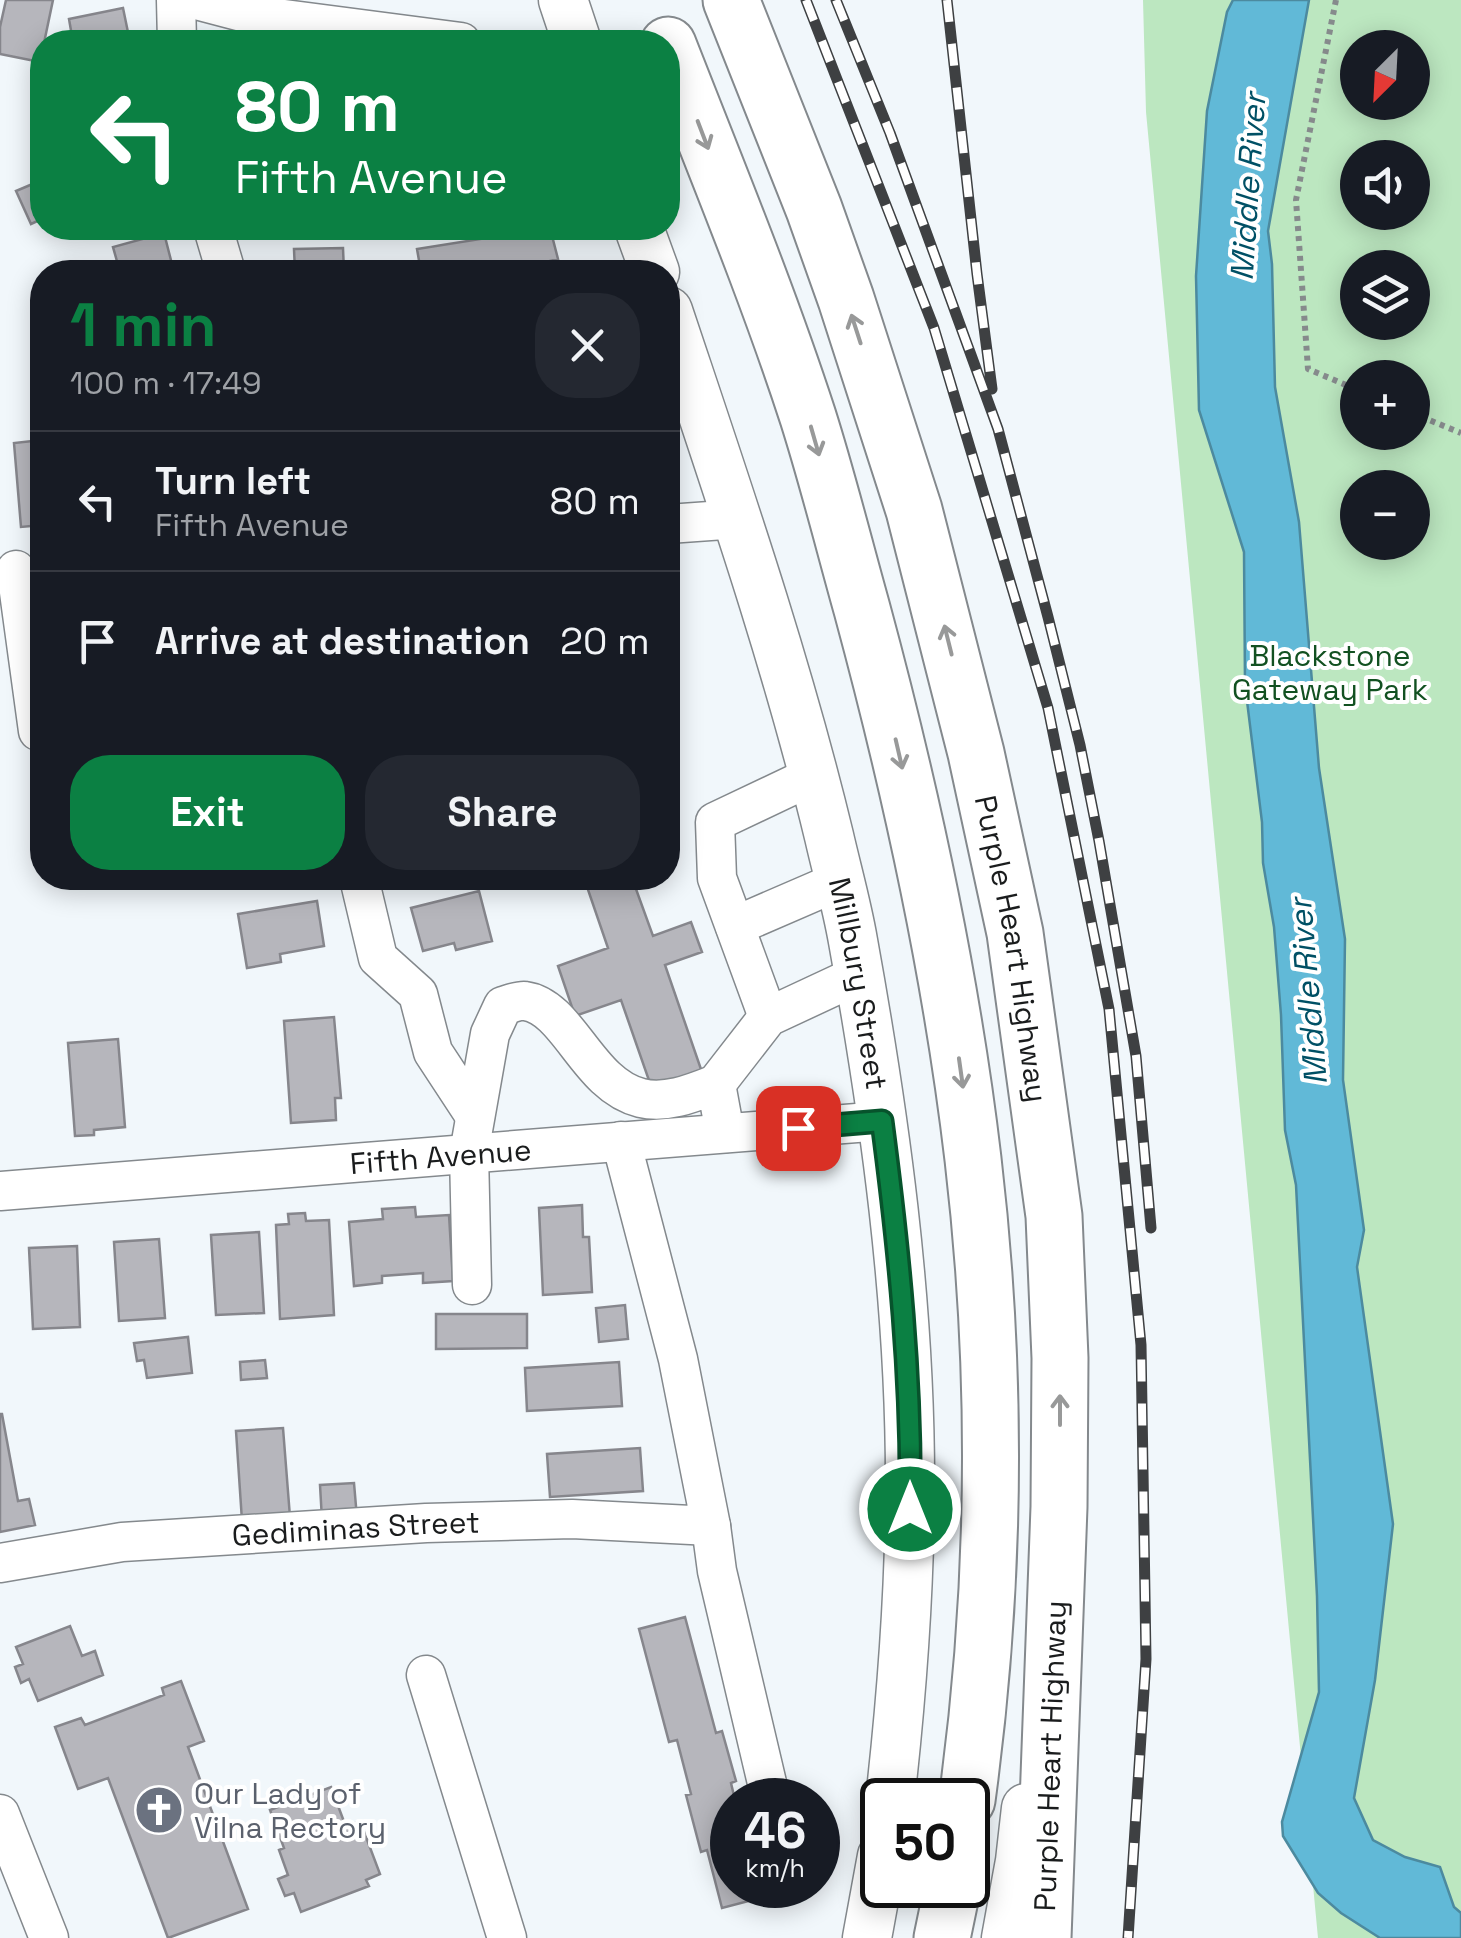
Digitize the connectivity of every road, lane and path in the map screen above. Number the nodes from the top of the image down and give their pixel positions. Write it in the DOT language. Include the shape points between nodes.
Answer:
graph roads {
  1 [pos="176,0"];
  2 [pos="196,0"];
  3 [pos="563,0"];
  4 [pos="650,0"];
  5 [pos="731,0"];
  6 [pos="1336,0"];
  7 [pos="177,30"];
  8 [pos="368,30"];
  9 [pos="573,30"];
  10 [pos="662,30"];
  11 [pos="680,77"];
  12 [pos="680,346"];
  13 [pos="1340,382"];
  14 [pos="1430,420"];
  15 [pos="1461,433"];
  16 [pos="738,519"];
  17 [pos="680,523"];
  18 [pos="19,570"];
  19 [pos="30,663"];
  20 [pos="814,775"];
  21 [pos="839,880"];
  22 [pos="361,890"];
  23 [pos="736,926"];
  24 [pos="858,976"];
  25 [pos="768,1017"];
  26 [pos="716,1084"];
  27 [pos="882,1121"];
  28 [pos="725,1133"];
  29 [pos="472,1135"];
  30 [pos="622,1141"];
  31 [pos="0,1191"];
  32 [pos="472,1286"];
  33 [pos="1060,1507"];
  34 [pos="711,1526"];
  35 [pos="0,1563"];
  36 [pos="426,1675"];
  37 [pos="767,1778"];
  38 [pos="892,1778"];
  39 [pos="970,1778"];
  40 [pos="0,1814"];
  41 [pos="872,1908"];
  42 [pos="948,1908"];
  43 [pos="49,1938"];
  44 [pos="507,1938"];
  45 [pos="867,1938"];
  46 [pos="942,1938"];
  47 [pos="1006,1938"];
  48 [pos="1043,1938"];
  1 -- 7 [label="street"];
  2 -- 8 [label="street"];
  3 -- 9 [label="main road"];
  4 -- 10 [label="highway"];
  33 -- 5 [label="highway, Purple Heart Highway, one-way" via="1054,1216 1016,933 914,510 814,209"];
  6 -- 13 [label="path" via="1296,200 1308,368"];
  11 -- 39 [label="highway, one-way" via="808,419 891,716 950,998 975,1179 990,1439 988,1588"];
  12 -- 16 [label="main road, Millbury Street"];
  14 -- 15 [label="path"];
  16 -- 17 [label="street"];
  16 -- 20 [label="main road, Millbury Street"];
  18 -- 19 [label="street"];
  20 -- 21 [label="main road, Millbury Street"];
  20 -- 23 [label="street" via="715,822 718,878"];
  21 -- 23 [label="street"];
  21 -- 24 [label="main road, Millbury Street"];
  22 -- 29 [label="street" via="378,958 418,994 433,1052"];
  23 -- 25 [label="street"];
  24 -- 25 [label="street"];
  24 -- 27 [label="main road, Millbury Street"];
  25 -- 26 [label="street"];
  26 -- 28 [label="street"];
  26 -- 29 [label="street" via="679,1098 642,1098 610,1084 548,1010 524,1000 503,1006 490,1034"];
  27 -- 28 [label="street, Fifth Avenue"];
  27 -- 38 [label="main road, Millbury Street" via="900,1285 910,1478"];
  28 -- 30 [label="street, Fifth Avenue"];
  29 -- 30 [label="street, Fifth Avenue"];
  29 -- 31 [label="street, Fifth Avenue"];
  29 -- 32 [label="street"];
  30 -- 34 [label="street" via="678,1359"];
  33 -- 47 [label="main road" via="1050,1644"];
  33 -- 48 [label="highway, Purple Heart Highway"];
  34 -- 35 [label="street, Gediminas Street" via="572,1519 426,1523 122,1542"];
  34 -- 37 [label="street"];
  36 -- 44 [label="street"];
  40 -- 43 [label="street"];
  41 -- 45 [label="main road"];
  42 -- 46 [label="highway"];
}
